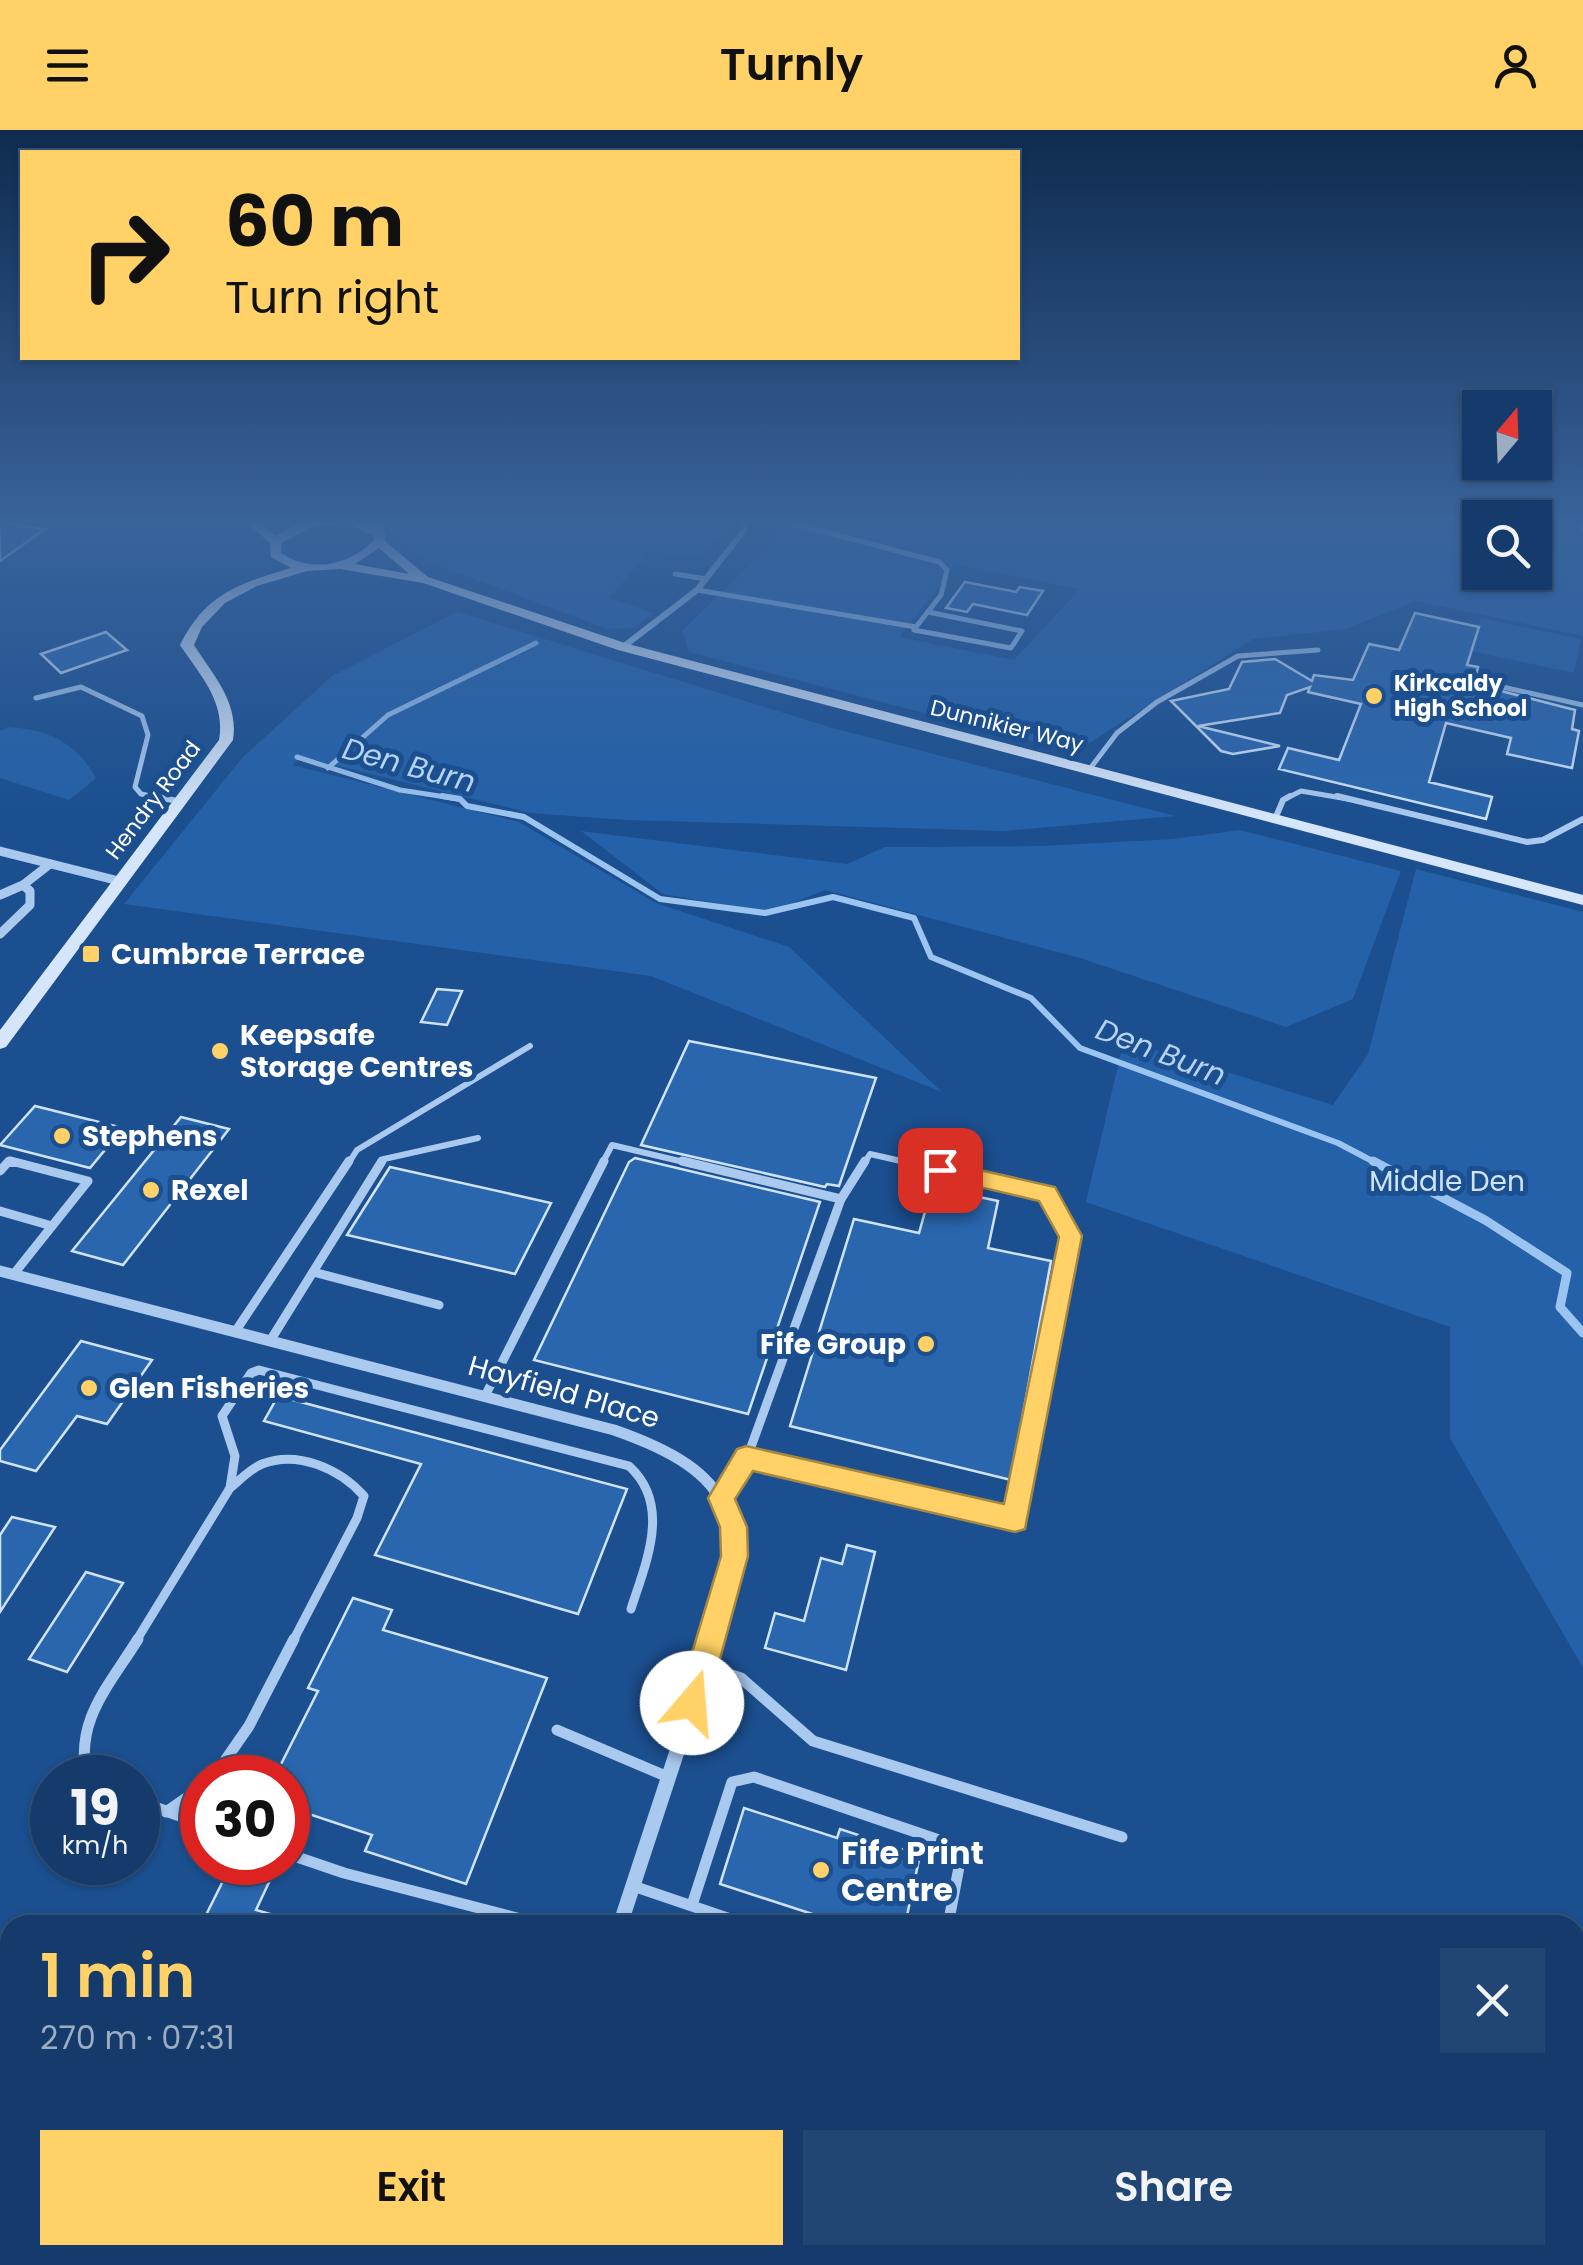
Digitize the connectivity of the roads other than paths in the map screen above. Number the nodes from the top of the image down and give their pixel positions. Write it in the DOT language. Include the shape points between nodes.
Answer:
graph roads {
  1 [pos="199,619"];
  2 [pos="539,619"];
  3 [pos="659,619"];
  4 [pos="866,619"];
  5 [pos="923,619"];
  6 [pos="963,619"];
  7 [pos="916,627"];
  8 [pos="622,647"];
  9 [pos="1318,650"];
  10 [pos="1498,686"];
  11 [pos="36,698"];
  12 [pos="1583,705"];
  13 [pos="1089,770"];
  14 [pos="182,802"];
  15 [pos="1275,819"];
  16 [pos="1583,819"];
  17 [pos="0,851"];
  18 [pos="50,864"];
  19 [pos="120,881"];
  20 [pos="23,885"];
  21 [pos="0,896"];
  22 [pos="1583,900"];
  23 [pos="0,934"];
  24 [pos="0,1043"];
  25 [pos="530,1046"];
  26 [pos="478,1138"];
  27 [pos="0,1171"];
  28 [pos="841,1199"];
  29 [pos="0,1212"];
  30 [pos="52,1226"];
  31 [pos="313,1272"];
  32 [pos="6,1273"];
  33 [pos="439,1305"];
  34 [pos="235,1332"];
  35 [pos="270,1341"];
  36 [pos="485,1396"];
  37 [pos="746,1458"];
  38 [pos="230,1488"];
  39 [pos="721,1498"];
  40 [pos="631,1608"];
  41 [pos="704,1666"];
  42 [pos="557,1730"];
  43 [pos="82,1755"];
  44 [pos="228,1755"];
  45 [pos="668,1776"];
  46 [pos="180,1802"];
  47 [pos="160,1810"];
  48 [pos="166,1812"];
  49 [pos="180,1817"];
  50 [pos="1122,1837"];
  51 [pos="310,1861"];
  52 [pos="633,1886"];
  53 [pos="692,1905"];
  54 [pos="506,1915"];
  55 [pos="623,1915"];
  56 [pos="720,1915"];
  57 [pos="950,1915"];
  1 -- 14 [label="main road, Hendry Road" via="188,645 231,724"];
  2 -- 8 [label="main road, Dunnikier Way"];
  3 -- 8 [label="street"];
  4 -- 7 [label="lane"];
  5 -- 7 [label="lane"];
  6 -- 7 [label="lane" via="1022,630 1011,648"];
  8 -- 13 [label="main road, Dunnikier Way"];
  9 -- 13 [label="lane" via="1238,656 1143,712"];
  10 -- 12 [label="lane"];
  11 -- 14 [label="lane" via="81,687 142,716 148,736 135,788"];
  13 -- 15 [label="main road, Dunnikier Way"];
  14 -- 19 [label="main road, Hendry Road"];
  15 -- 16 [label="lane" via="1284,800 1302,791 1527,842 1542,842"];
  15 -- 22 [label="main road, Dunnikier Way"];
  17 -- 18 [label="street"];
  18 -- 19 [label="street"];
  18 -- 20 [label="street"];
  19 -- 24 [label="main road, Hendry Road"];
  20 -- 21 [label="street"];
  20 -- 23 [label="street" via="30,904"];
  25 -- 34 [label="lane" via="357,1150"];
  26 -- 31 [label="lane" via="384,1159"];
  27 -- 30 [label="lane" via="10,1160 88,1182"];
  28 -- 36 [label="lane" via="612,1145"];
  28 -- 37 [label="lane"];
  28 -- 37 [label="lane" via="870,1154 1047,1194 1070,1236 1015,1520"];
  29 -- 30 [label="lane"];
  30 -- 32 [label="lane"];
  31 -- 33 [label="lane"];
  31 -- 35 [label="lane"];
  32 -- 34 [label="street, Hayfield Place"];
  34 -- 35 [label="street, Hayfield Place"];
  35 -- 36 [label="street, Hayfield Place"];
  36 -- 39 [label="street, Hayfield Place" via="651,1442 683,1459"];
  37 -- 39 [label="lane"];
  38 -- 40 [label="lane" via="233,1438 222,1428 222,1416 259,1370 629,1466 644,1475 652,1492 653,1522"];
  38 -- 43 [label="lane" via="85,1725"];
  38 -- 44 [label="lane" via="260,1465 292,1460 351,1478 364,1496"];
  39 -- 41 [label="street, Hayfield Place" via="734,1527 734,1556"];
  41 -- 45 [label="street, Hayfield Place"];
  41 -- 50 [label="lane" via="741,1678 814,1740"];
  42 -- 45 [label="lane"];
  45 -- 52 [label="street, Hayfield Place"];
  46 -- 48 [label="lane"];
  47 -- 48 [label="lane"];
  48 -- 49 [label="lane"];
  51 -- 54 [label="lane"];
  52 -- 53 [label="lane"];
  52 -- 55 [label="street, Hayfield Place"];
  53 -- 56 [label="lane"];
  53 -- 57 [label="lane" via="732,1782 754,1777 939,1840 959,1867"];
}
